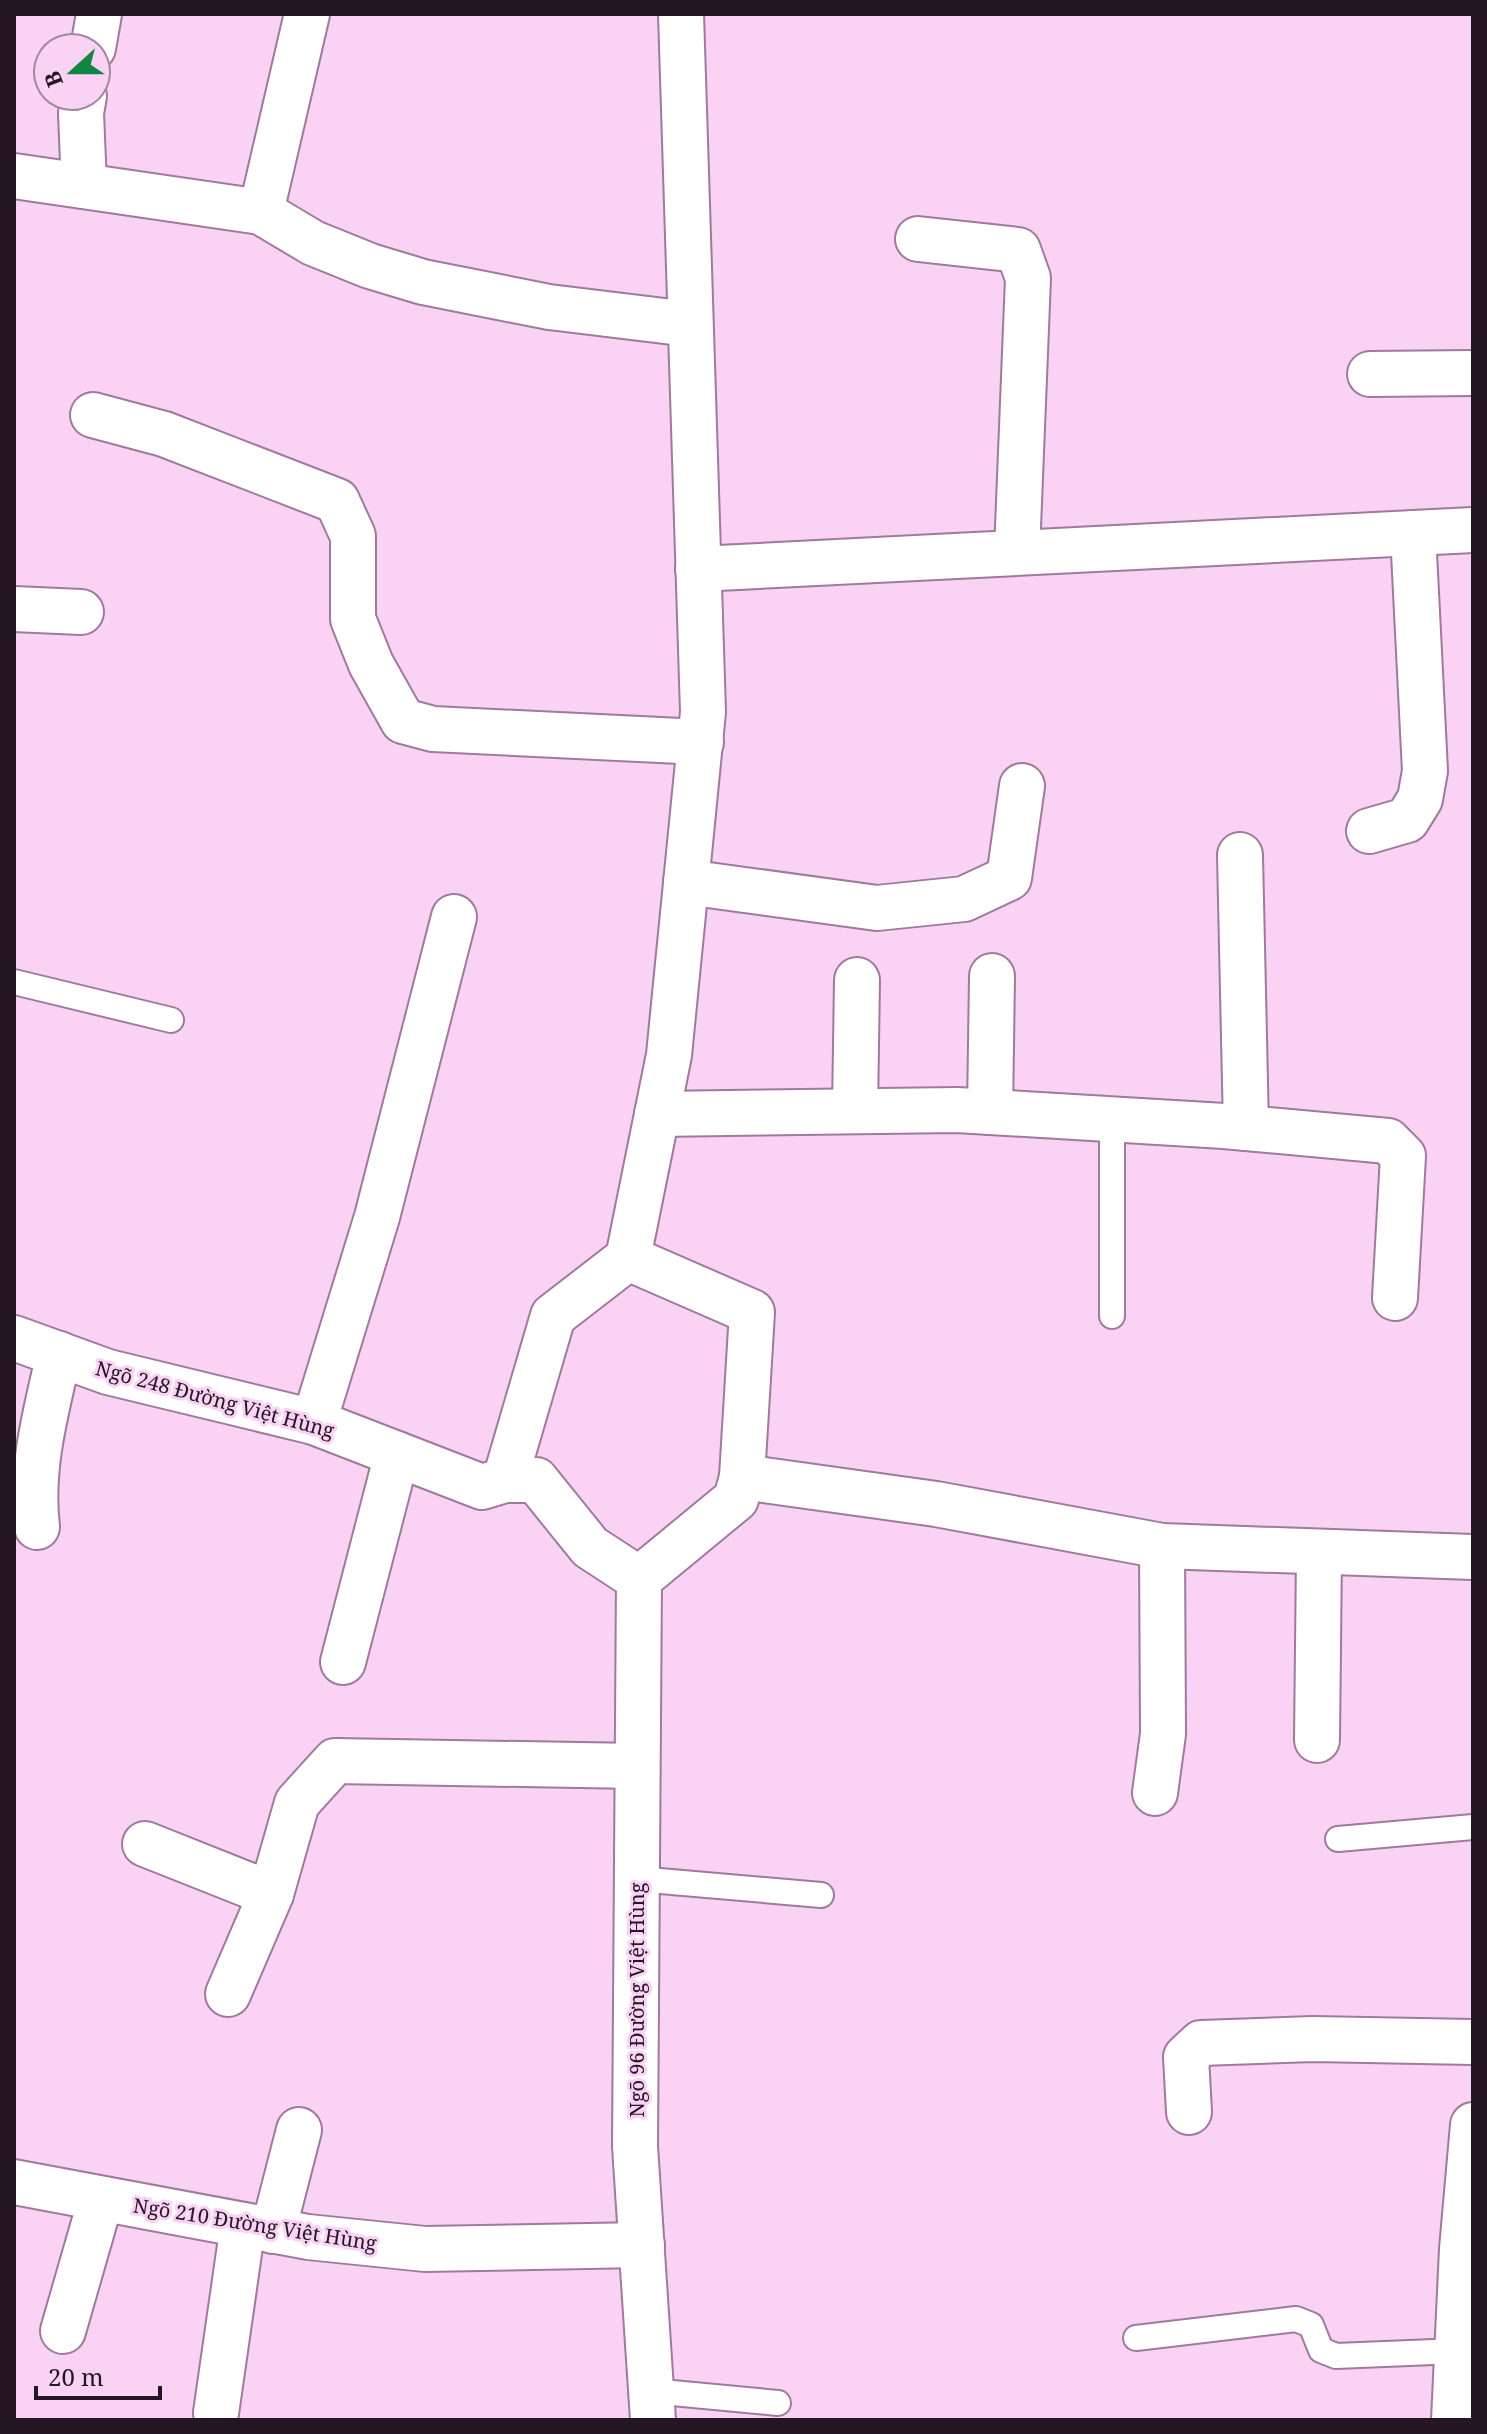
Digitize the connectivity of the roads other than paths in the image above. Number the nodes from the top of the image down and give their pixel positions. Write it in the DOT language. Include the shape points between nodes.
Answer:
graph roads {
  1 [pos="307,14"];
  2 [pos="681,14"];
  3 [pos="81,112"];
  4 [pos="14,176"];
  5 [pos="84,186"];
  6 [pos="261,212"];
  7 [pos="918,239"];
  8 [pos="689,324"];
  9 [pos="1473,373"];
  10 [pos="1370,374"];
  11 [pos="93,415"];
  12 [pos="1473,530"];
  13 [pos="1413,533"];
  14 [pos="1017,552"];
  15 [pos="698,569"];
  16 [pos="14,609"];
  17 [pos="81,612"];
  18 [pos="701,742"];
  19 [pos="1022,786"];
  20 [pos="1369,831"];
  21 [pos="1240,855"];
  22 [pos="686,882"];
  23 [pos="454,917"];
  24 [pos="992,976"];
  25 [pos="857,980"];
  26 [pos="14,982"];
  27 [pos="171,1020"];
  28 [pos="855,1111"];
  29 [pos="990,1112"];
  30 [pos="657,1114"];
  31 [pos="1112,1119"];
  32 [pos="1246,1128"];
  33 [pos="628,1258"];
  34 [pos="1395,1298"];
  35 [pos="1112,1316"];
  36 [pos="14,1338"];
  37 [pos="59,1354"];
  38 [pos="314,1422"];
  39 [pos="397,1454"];
  40 [pos="742,1477"];
  41 [pos="505,1480"];
  42 [pos="37,1527"];
  43 [pos="1162,1546"];
  44 [pos="1319,1553"];
  45 [pos="1473,1557"];
  46 [pos="639,1579"];
  47 [pos="343,1662"];
  48 [pos="1317,1740"];
  49 [pos="637,1766"];
  50 [pos="1155,1793"];
  51 [pos="1473,1827"];
  52 [pos="1338,1839"];
  53 [pos="145,1844"];
  54 [pos="637,1879"];
  55 [pos="271,1894"];
  56 [pos="821,1895"];
  57 [pos="228,1994"];
  58 [pos="1473,2042"];
  59 [pos="1189,2112"];
  60 [pos="1473,2125"];
  61 [pos="299,2130"];
  62 [pos="14,2182"];
  63 [pos="101,2199"];
  64 [pos="258,2228"];
  65 [pos="642,2245"];
  66 [pos="1468,2249"];
  67 [pos="63,2331"];
  68 [pos="1136,2338"];
  69 [pos="1458,2351"];
  70 [pos="778,2403"];
  71 [pos="652,2405"];
  72 [pos="216,2413"];
  73 [pos="1454,2420"];
  1 -- 6 [label="street"];
  2 -- 8 [label="street"];
  3 -- 5 [label="street"];
  4 -- 5 [label="street"];
  5 -- 6 [label="street"];
  6 -- 8 [label="street" via="313,243 423,282 549,307"];
  7 -- 14 [label="street" via="1018,250 1028,278"];
  8 -- 15 [label="street"];
  9 -- 10 [label="street"];
  11 -- 18 [label="street" via="164,434 337,501 353,536 353,619 403,721 433,729"];
  12 -- 13 [label="street"];
  13 -- 14 [label="street"];
  13 -- 20 [label="street" via="1425,771 1420,799 1407,820"];
  14 -- 15 [label="street"];
  15 -- 18 [label="street"];
  16 -- 17 [label="street"];
  18 -- 22 [label="street"];
  19 -- 22 [label="street" via="1009,878 964,899 877,908"];
  21 -- 32 [label="street"];
  22 -- 30 [label="street" via="669,1055"];
  23 -- 38 [label="street" via="377,1217"];
  24 -- 29 [label="street"];
  25 -- 28 [label="street"];
  26 -- 27 [label="lane"];
  28 -- 29 [label="street"];
  28 -- 30 [label="street"];
  29 -- 31 [label="street"];
  30 -- 33 [label="street"];
  31 -- 32 [label="street"];
  31 -- 35 [label="lane"];
  32 -- 34 [label="street" via="1388,1141 1403,1156"];
  33 -- 40 [label="street" via="752,1312"];
  33 -- 41 [label="street" via="553,1316"];
  36 -- 37 [label="street, Ngõ 248 Đường Việt Hùng"];
  37 -- 38 [label="street, Ngõ 248 Đường Việt Hùng" via="108,1372"];
  37 -- 42 [label="street" via="36,1456"];
  38 -- 39 [label="street, Ngõ 248 Đường Việt Hùng"];
  39 -- 41 [label="street, Ngõ 248 Đường Việt Hùng" via="482,1487"];
  39 -- 47 [label="street"];
  40 -- 43 [label="street" via="936,1504"];
  40 -- 46 [label="street" via="736,1499"];
  41 -- 46 [label="street, Ngõ 248 Đường Việt Hùng" via="536,1480 590,1547"];
  43 -- 44 [label="street"];
  43 -- 50 [label="street" via="1163,1734"];
  44 -- 45 [label="street"];
  44 -- 48 [label="street"];
  46 -- 49 [label="street, Ngõ 96 Đường Việt Hùng"];
  49 -- 54 [label="street, Ngõ 96 Đường Việt Hùng"];
  49 -- 55 [label="street" via="335,1761 297,1803"];
  51 -- 52 [label="lane"];
  53 -- 55 [label="street"];
  54 -- 56 [label="lane"];
  54 -- 65 [label="street, Ngõ 96 Đường Việt Hùng" via="635,2146"];
  55 -- 57 [label="street"];
  58 -- 59 [label="street" via="1201,2043 1186,2057"];
  60 -- 66 [label="street"];
  61 -- 64 [label="street"];
  62 -- 63 [label="street, Ngõ 210 Đường Việt Hùng"];
  63 -- 64 [label="street, Ngõ 210 Đường Việt Hùng"];
  63 -- 67 [label="street"];
  64 -- 65 [label="street, Ngõ 210 Đường Việt Hùng" via="425,2249"];
  64 -- 72 [label="street"];
  65 -- 71 [label="street, Ngõ 96 Đường Việt Hùng"];
  66 -- 69 [label="street"];
  68 -- 69 [label="lane" via="1296,2319 1311,2325 1321,2350 1336,2356"];
  69 -- 73 [label="street"];
  70 -- 71 [label="lane"];
}
